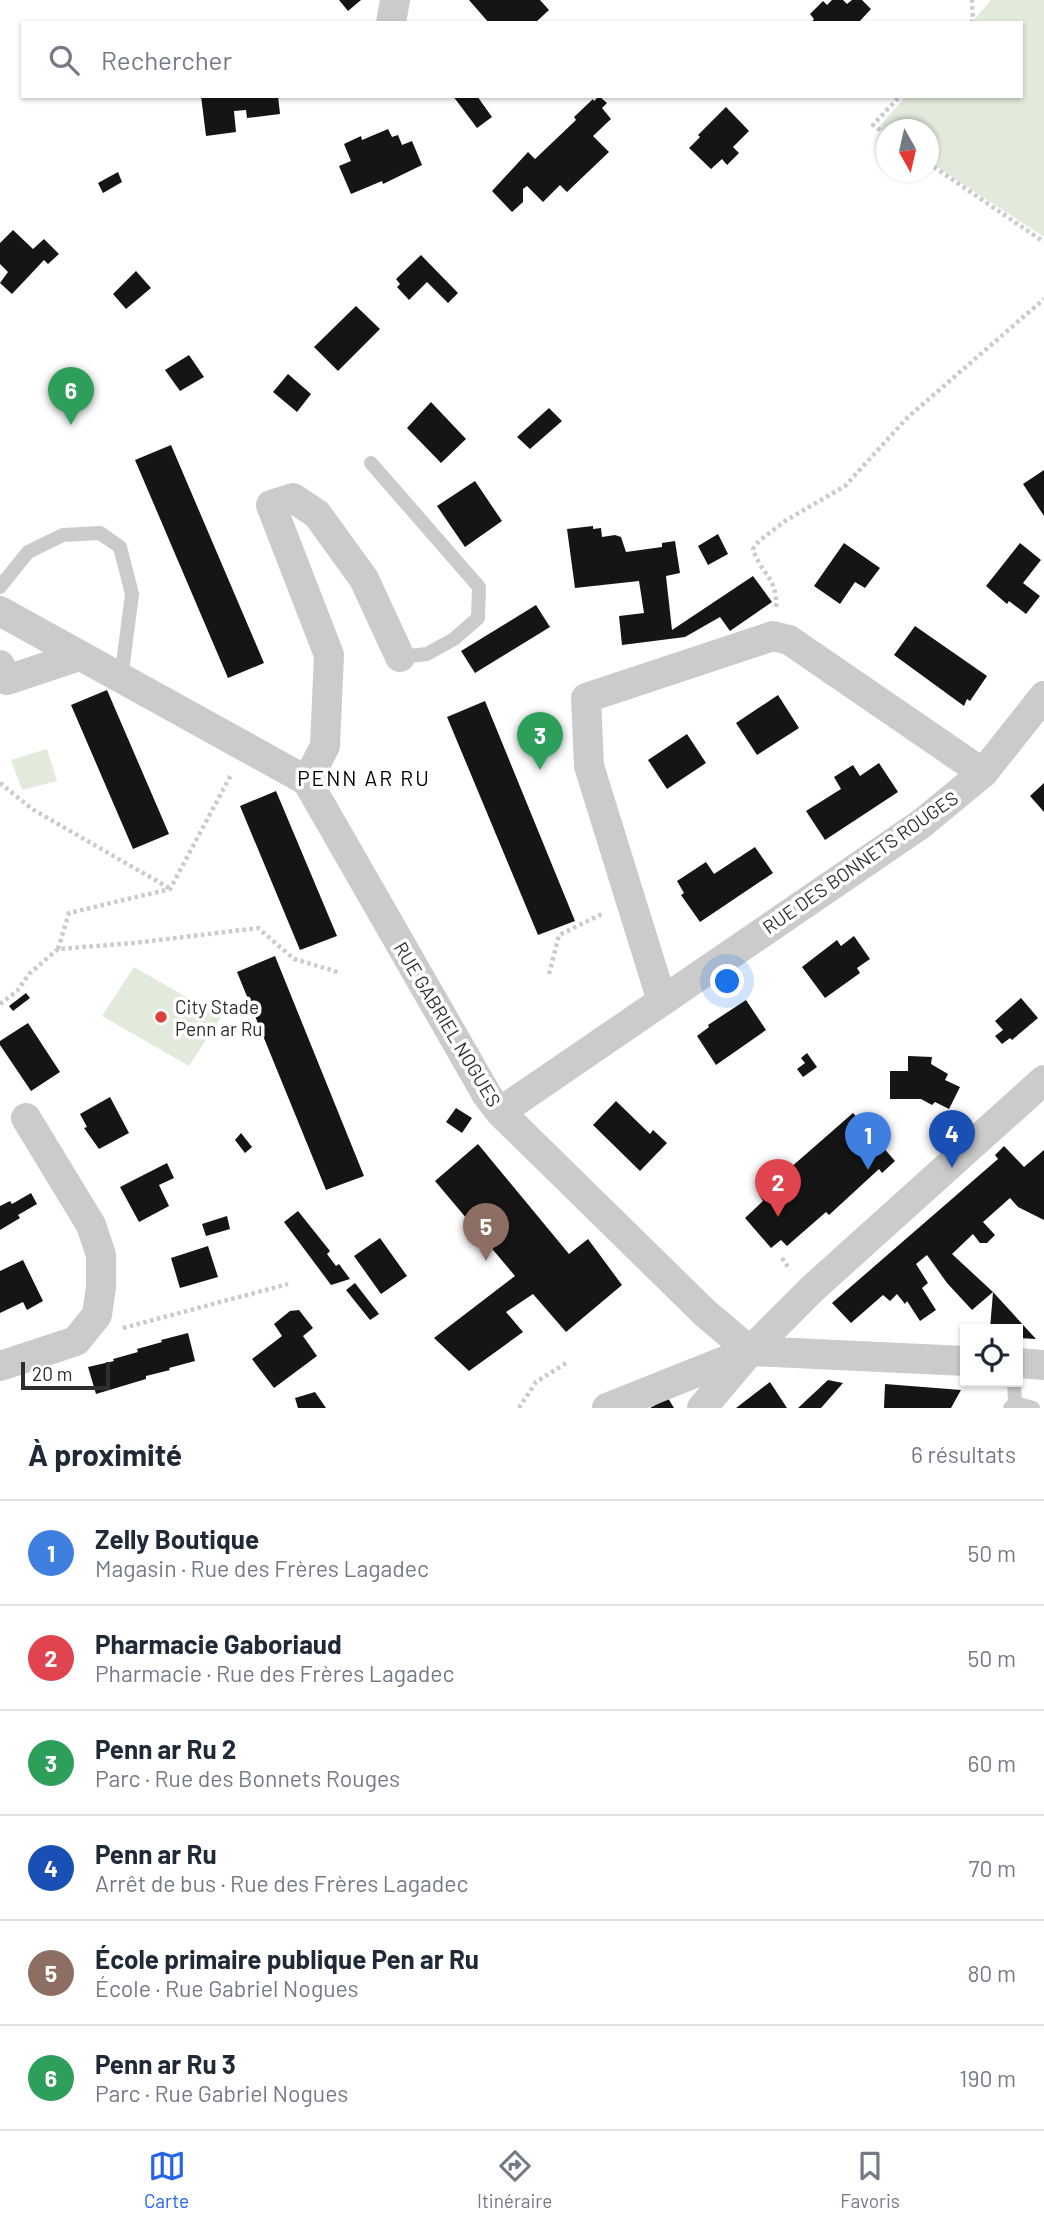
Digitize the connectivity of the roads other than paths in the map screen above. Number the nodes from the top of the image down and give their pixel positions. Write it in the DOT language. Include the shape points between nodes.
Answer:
graph roads {
  1 [pos="395,0"];
  2 [pos="391,21"];
  3 [pos="371,463"];
  4 [pos="0,587"];
  5 [pos="0,611"];
  6 [pos="79,656"];
  7 [pos="400,657"];
  8 [pos="0,665"];
  9 [pos="121,678"];
  10 [pos="1044,695"];
  11 [pos="983,773"];
  12 [pos="307,781"];
  13 [pos="662,1001"];
  14 [pos="1044,1080"];
  15 [pos="500,1112"];
  16 [pos="26,1118"];
  17 [pos="750,1351"];
  18 [pos="960,1361"];
  19 [pos="1023,1363"];
  20 [pos="1044,1365"];
  21 [pos="0,1366"];
  22 [pos="1014,1387"];
  23 [pos="1012,1406"];
  24 [pos="607,1408"];
  25 [pos="702,1408"];
  26 [pos="1033,1408"];
  1 -- 2 [label="street"];
  3 -- 7 [label="lane" via="479,587 478,618 427,654"];
  4 -- 9 [label="lane" via="28,552 64,535 100,533 120,547 132,594"];
  5 -- 6 [label="street"];
  6 -- 8 [label="street" via="6,680"];
  6 -- 9 [label="street"];
  7 -- 12 [label="street" via="364,579 317,514 293,498 271,505 329,655 325,746"];
  9 -- 12 [label="street"];
  10 -- 11 [label="street, RUE DES BONNETS ROUGES"];
  11 -- 13 [label="street, RUE DES BONNETS ROUGES" via="921,824"];
  11 -- 13 [label="street" via="789,640 773,636 586,698 589,766"];
  12 -- 15 [label="street, RUE GABRIEL NOGUES"];
  13 -- 15 [label="street, RUE DES BONNETS ROUGES"];
  14 -- 17 [label="street" via="813,1288"];
  15 -- 17 [label="street, RUE GABRIEL NOGUES" via="705,1313"];
  16 -- 21 [label="street" via="91,1225 101,1255 101,1287 97,1315 76,1341"];
  17 -- 18 [label="street"];
  17 -- 24 [label="street"];
  17 -- 25 [label="street"];
  19 -- 20 [label="street"];
  22 -- 23 [label="lane"];
  23 -- 26 [label="lane"];
}
